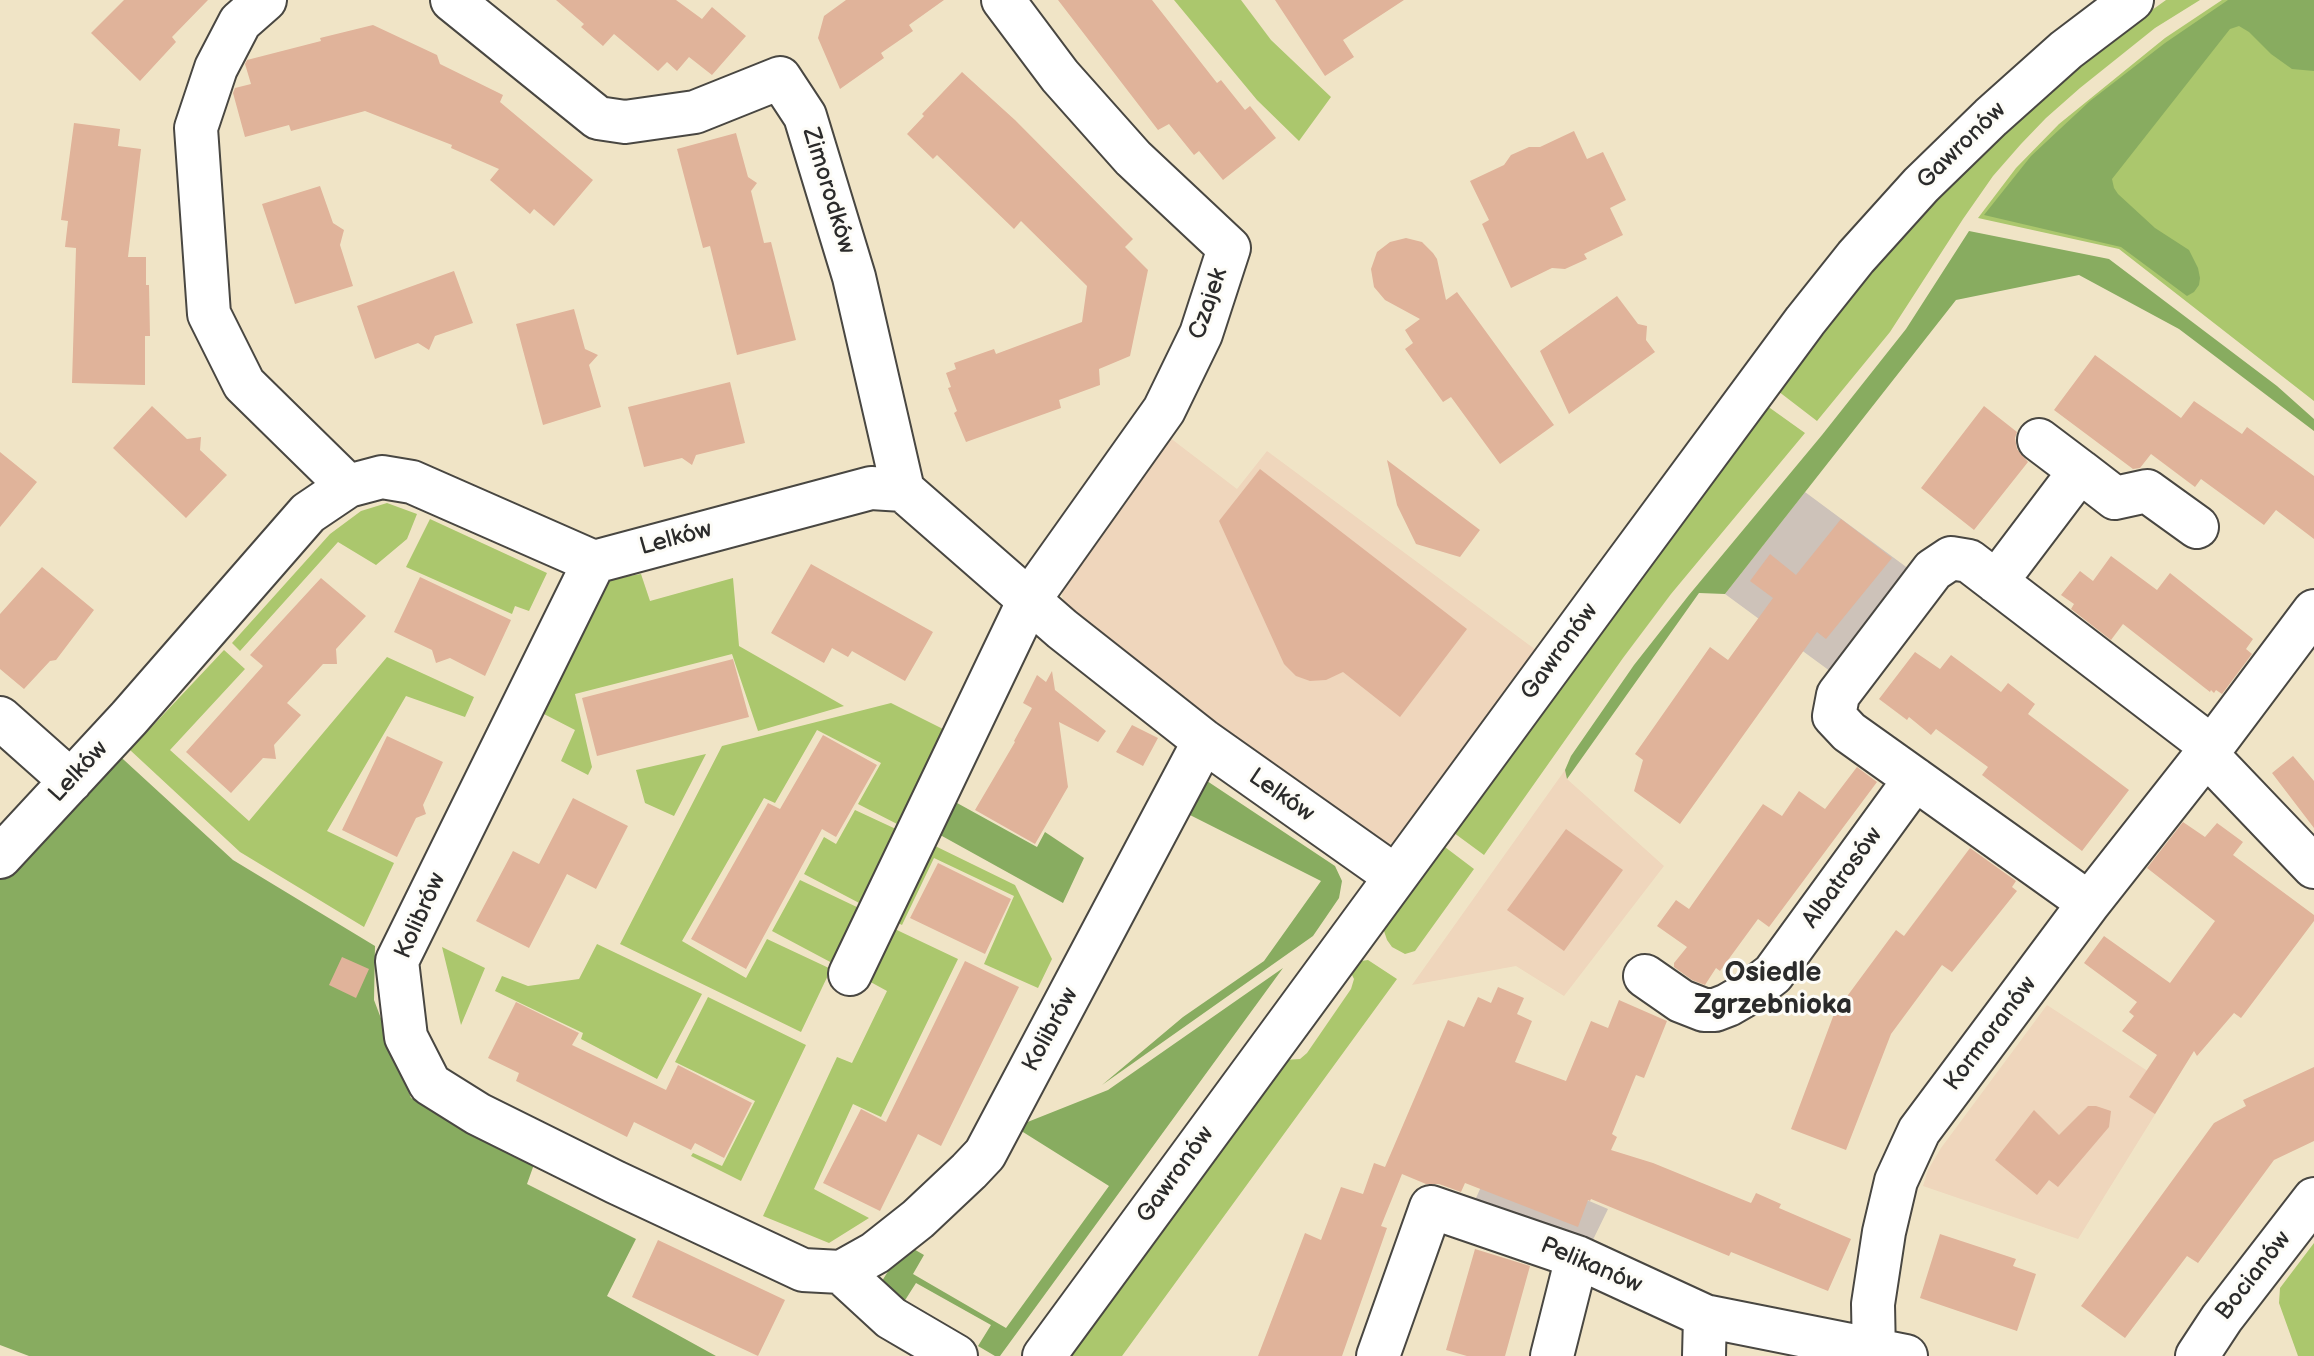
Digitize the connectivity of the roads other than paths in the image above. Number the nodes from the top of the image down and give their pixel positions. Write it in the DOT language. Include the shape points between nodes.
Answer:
graph roads {
  1 [pos="265,0"];
  2 [pos="452,0"];
  3 [pos="1003,0"];
  4 [pos="2132,0"];
  5 [pos="2039,440"];
  6 [pos="2080,471"];
  7 [pos="348,486"];
  8 [pos="903,490"];
  9 [pos="2197,527"];
  10 [pos="594,562"];
  11 [pos="1996,582"];
  12 [pos="1029,600"];
  13 [pos="2314,611"];
  14 [pos="0,718"];
  15 [pos="1204,741"];
  16 [pos="2209,751"];
  17 [pos="1915,779"];
  18 [pos="71,781"];
  19 [pos="0,857"];
  20 [pos="2314,867"];
  21 [pos="1395,876"];
  22 [pos="2089,903"];
  23 [pos="850,974"];
  24 [pos="1645,976"];
  25 [pos="2314,1199"];
  26 [pos="1577,1257"];
  27 [pos="841,1272"];
  28 [pos="1705,1336"];
  29 [pos="1885,1354"];
  30 [pos="956,1356"];
  31 [pos="1044,1356"];
  32 [pos="1378,1356"];
  33 [pos="1552,1356"];
  34 [pos="2197,1356"];
  1 -- 7 [label="street" via="240,22 216,68 196,128 209,314 244,384"];
  2 -- 8 [label="street, Zimorodków" via="598,118 625,122 695,112 780,78 805,116 854,277"];
  3 -- 12 [label="street, Czajek" via="1060,76 1133,158 1229,248 1201,334 1164,410"];
  4 -- 21 [label="street, Gawronów" via="1991,117 1856,257"];
  5 -- 6 [label="street"];
  6 -- 9 [label="street" via="2115,498 2147,491"];
  6 -- 11 [label="street"];
  7 -- 10 [label="street, Lelków" via="382,477 412,482"];
  7 -- 18 [label="street, Lelków" via="308,513"];
  8 -- 10 [label="street, Lelków" via="871,488"];
  8 -- 12 [label="street, Lelków"];
  10 -- 27 [label="street, Kolibrów" via="397,961 406,1037 430,1084 478,1114 803,1270"];
  11 -- 16 [label="street"];
  11 -- 17 [label="street" via="1969,561 1951,558 1933,570 1838,695 1834,716"];
  12 -- 15 [label="street, Lelków"];
  12 -- 23 [label="street"];
  13 -- 16 [label="street, Kormoranów"];
  14 -- 18 [label="street"];
  15 -- 21 [label="street, Lelków"];
  15 -- 27 [label="street, Kolibrów" via="985,1154 918,1219"];
  16 -- 20 [label="street"];
  16 -- 22 [label="street, Kormoranów"];
  17 -- 22 [label="street"];
  17 -- 24 [label="street, Albatrosów" via="1773,974 1747,994 1704,1010"];
  18 -- 19 [label="street, Lelków"];
  21 -- 31 [label="street, Gawronów"];
  22 -- 29 [label="street, Kormoranów" via="1919,1131 1896,1181 1873,1304"];
  25 -- 34 [label="street, Bocianów"];
  26 -- 28 [label="street, Pelikanów"];
  26 -- 32 [label="street, Pelikanów" via="1431,1207"];
  26 -- 33 [label="street"];
  27 -- 30 [label="street" via="891,1318"];
  28 -- 29 [label="street, Pelikanów"];
}
